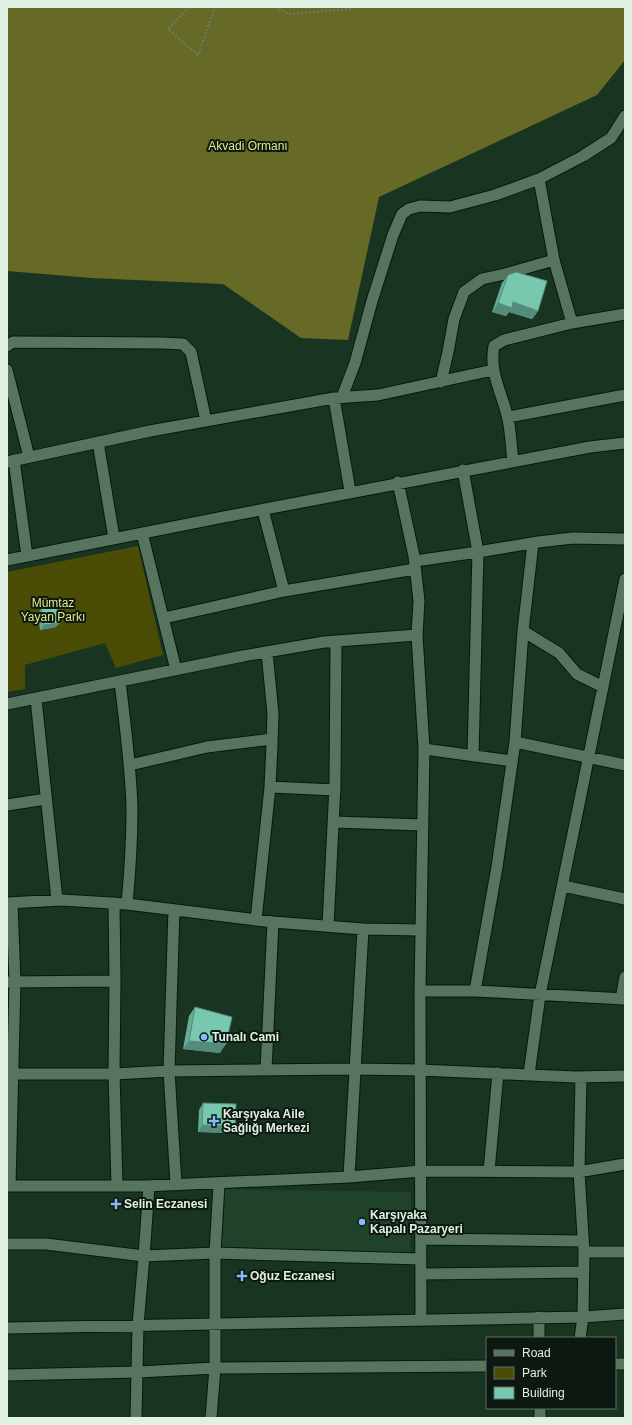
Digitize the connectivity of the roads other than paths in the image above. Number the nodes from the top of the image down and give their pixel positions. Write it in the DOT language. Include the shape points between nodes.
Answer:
graph roads {
  1 [pos="625,116"];
  2 [pos="539,180"];
  3 [pos="554,260"];
  4 [pos="625,314"];
  5 [pos="572,323"];
  6 [pos="7,346"];
  7 [pos="7,370"];
  8 [pos="493,370"];
  9 [pos="441,382"];
  10 [pos="625,395"];
  11 [pos="338,397"];
  12 [pos="508,417"];
  13 [pos="206,421"];
  14 [pos="98,442"];
  15 [pos="625,443"];
  16 [pos="29,457"];
  17 [pos="10,461"];
  18 [pos="513,461"];
  19 [pos="463,470"];
  20 [pos="398,482"];
  21 [pos="350,491"];
  22 [pos="263,510"];
  23 [pos="142,533"];
  24 [pos="114,538"];
  25 [pos="625,539"];
  26 [pos="533,543"];
  27 [pos="478,552"];
  28 [pos="27,556"];
  29 [pos="7,560"];
  30 [pos="415,565"];
  31 [pos="625,579"];
  32 [pos="284,591"];
  33 [pos="164,618"];
  34 [pos="523,631"];
  35 [pos="417,635"];
  36 [pos="336,641"];
  37 [pos="267,652"];
  38 [pos="176,670"];
  39 [pos="120,682"];
  40 [pos="603,686"];
  41 [pos="36,699"];
  42 [pos="7,704"];
  43 [pos="272,739"];
  44 [pos="515,742"];
  45 [pos="424,749"];
  46 [pos="473,756"];
  47 [pos="588,757"];
  48 [pos="512,761"];
  49 [pos="130,765"];
  50 [pos="625,765"];
  51 [pos="270,787"];
  52 [pos="335,790"];
  53 [pos="46,799"];
  54 [pos="7,805"];
  55 [pos="334,822"];
  56 [pos="423,825"];
  57 [pos="563,886"];
  58 [pos="625,899"];
  59 [pos="57,900"];
  60 [pos="10,903"];
  61 [pos="114,903"];
  62 [pos="127,904"];
  63 [pos="174,910"];
  64 [pos="256,920"];
  65 [pos="272,922"];
  66 [pos="328,926"];
  67 [pos="363,929"];
  68 [pos="421,930"];
  69 [pos="625,977"];
  70 [pos="115,981"];
  71 [pos="11,982"];
  72 [pos="420,991"];
  73 [pos="475,991"];
  74 [pos="540,995"];
  75 [pos="623,999"];
  76 [pos="355,1069"];
  77 [pos="266,1070"];
  78 [pos="420,1070"];
  79 [pos="169,1071"];
  80 [pos="498,1073"];
  81 [pos="10,1074"];
  82 [pos="114,1074"];
  83 [pos="529,1074"];
  84 [pos="625,1076"];
  85 [pos="581,1077"];
  86 [pos="625,1164"];
  87 [pos="421,1171"];
  88 [pos="489,1171"];
  89 [pos="579,1172"];
  90 [pos="350,1177"];
  91 [pos="176,1184"];
  92 [pos="218,1184"];
  93 [pos="9,1186"];
  94 [pos="117,1186"];
  95 [pos="149,1186"];
  96 [pos="421,1240"];
  97 [pos="7,1244"];
  98 [pos="584,1246"];
  99 [pos="625,1252"];
  100 [pos="215,1253"];
  101 [pos="144,1256"];
  102 [pos="421,1259"];
  103 [pos="584,1272"];
  104 [pos="421,1274"];
  105 [pos="625,1314"];
  106 [pos="539,1317"];
  107 [pos="583,1317"];
  108 [pos="421,1320"];
  109 [pos="215,1323"];
  110 [pos="138,1325"];
  111 [pos="7,1328"];
  112 [pos="539,1337"];
  113 [pos="580,1337"];
  114 [pos="486,1366"];
  115 [pos="215,1368"];
  116 [pos="138,1372"];
  117 [pos="7,1375"];
  118 [pos="136,1418"];
  119 [pos="211,1418"];
  1 -- 2 [label="street" via="611,138"];
  2 -- 3 [label="street"];
  2 -- 11 [label="street" via="450,207 420,206 402,214 372,301 355,363"];
  3 -- 5 [label="street"];
  3 -- 9 [label="street" via="482,279 464,292 454,319"];
  4 -- 5 [label="street"];
  5 -- 8 [label="street" via="504,340 494,346"];
  6 -- 13 [label="street" via="13,342 183,344 191,352"];
  7 -- 16 [label="street"];
  8 -- 9 [label="street"];
  8 -- 12 [label="street"];
  9 -- 11 [label="street" via="378,395"];
  10 -- 12 [label="street"];
  11 -- 13 [label="street"];
  11 -- 21 [label="street"];
  12 -- 18 [label="street"];
  13 -- 14 [label="street"];
  14 -- 16 [label="street"];
  14 -- 24 [label="street"];
  15 -- 18 [label="street"];
  16 -- 17 [label="street"];
  17 -- 28 [label="street"];
  18 -- 19 [label="street"];
  19 -- 20 [label="street"];
  19 -- 27 [label="street"];
  20 -- 21 [label="street"];
  20 -- 30 [label="street"];
  21 -- 22 [label="street"];
  22 -- 23 [label="street"];
  22 -- 32 [label="street"];
  23 -- 24 [label="street"];
  23 -- 33 [label="street"];
  24 -- 28 [label="street"];
  25 -- 26 [label="street" via="572,538"];
  26 -- 27 [label="street"];
  26 -- 34 [label="street"];
  27 -- 30 [label="street"];
  27 -- 46 [label="street"];
  28 -- 29 [label="street"];
  30 -- 32 [label="street"];
  30 -- 35 [label="street" via="419,601"];
  31 -- 40 [label="street"];
  32 -- 33 [label="street"];
  33 -- 38 [label="street"];
  34 -- 40 [label="street" via="558,653 577,674"];
  34 -- 44 [label="street"];
  35 -- 36 [label="street"];
  35 -- 45 [label="street"];
  36 -- 37 [label="street"];
  36 -- 52 [label="street"];
  37 -- 38 [label="street"];
  37 -- 43 [label="street" via="273,714"];
  38 -- 39 [label="street"];
  39 -- 41 [label="street"];
  39 -- 49 [label="street"];
  40 -- 47 [label="street"];
  41 -- 42 [label="street"];
  41 -- 53 [label="street"];
  43 -- 49 [label="street" via="207,747"];
  43 -- 51 [label="street"];
  44 -- 47 [label="street"];
  44 -- 48 [label="street"];
  45 -- 46 [label="street"];
  45 -- 56 [label="street"];
  46 -- 48 [label="street"];
  47 -- 50 [label="street"];
  47 -- 57 [label="street"];
  48 -- 73 [label="street" via="497,867"];
  49 -- 62 [label="street" via="131,858"];
  51 -- 52 [label="street"];
  51 -- 64 [label="street"];
  52 -- 55 [label="street"];
  53 -- 54 [label="street"];
  53 -- 59 [label="street"];
  55 -- 56 [label="street"];
  55 -- 66 [label="street"];
  56 -- 68 [label="street"];
  57 -- 58 [label="street"];
  57 -- 74 [label="street"];
  59 -- 60 [label="street"];
  59 -- 61 [label="street"];
  60 -- 71 [label="street"];
  61 -- 62 [label="street"];
  61 -- 70 [label="street"];
  62 -- 63 [label="street"];
  63 -- 64 [label="street"];
  63 -- 79 [label="street"];
  64 -- 65 [label="street"];
  65 -- 66 [label="street"];
  65 -- 77 [label="street"];
  66 -- 67 [label="street"];
  67 -- 68 [label="street"];
  67 -- 76 [label="street"];
  68 -- 72 [label="street"];
  69 -- 75 [label="street"];
  70 -- 71 [label="street"];
  70 -- 82 [label="street"];
  71 -- 81 [label="street"];
  72 -- 73 [label="street"];
  72 -- 78 [label="street"];
  73 -- 74 [label="street"];
  74 -- 75 [label="street"];
  74 -- 83 [label="street"];
  76 -- 77 [label="street"];
  76 -- 78 [label="street"];
  76 -- 90 [label="street"];
  77 -- 79 [label="street"];
  78 -- 80 [label="street"];
  78 -- 87 [label="street"];
  79 -- 82 [label="street"];
  79 -- 91 [label="street"];
  80 -- 83 [label="street"];
  80 -- 88 [label="street"];
  81 -- 82 [label="street"];
  81 -- 93 [label="street"];
  82 -- 94 [label="street"];
  83 -- 85 [label="street"];
  84 -- 85 [label="street"];
  85 -- 89 [label="street"];
  86 -- 89 [label="street"];
  87 -- 88 [label="street"];
  87 -- 90 [label="street"];
  87 -- 96 [label="street"];
  88 -- 89 [label="street"];
  89 -- 98 [label="street"];
  90 -- 92 [label="street"];
  91 -- 92 [label="street"];
  91 -- 95 [label="street"];
  92 -- 100 [label="street"];
  93 -- 94 [label="street"];
  94 -- 95 [label="street"];
  95 -- 101 [label="street"];
  96 -- 98 [label="street"];
  96 -- 102 [label="street"];
  97 -- 101 [label="street" via="46,1244"];
  98 -- 99 [label="street"];
  98 -- 103 [label="street"];
  100 -- 101 [label="street"];
  100 -- 102 [label="street"];
  100 -- 109 [label="street"];
  101 -- 110 [label="street"];
  102 -- 104 [label="street"];
  103 -- 104 [label="street"];
  103 -- 107 [label="street"];
  104 -- 108 [label="street"];
  105 -- 107 [label="street"];
  106 -- 107 [label="street"];
  106 -- 108 [label="street"];
  106 -- 112 [label="street"];
  107 -- 113 [label="street"];
  108 -- 109 [label="street"];
  109 -- 110 [label="street"];
  109 -- 115 [label="street"];
  110 -- 111 [label="street"];
  110 -- 116 [label="street"];
  114 -- 115 [label="street"];
  115 -- 116 [label="street"];
  115 -- 119 [label="street"];
  116 -- 117 [label="street"];
  116 -- 118 [label="street"];
}
